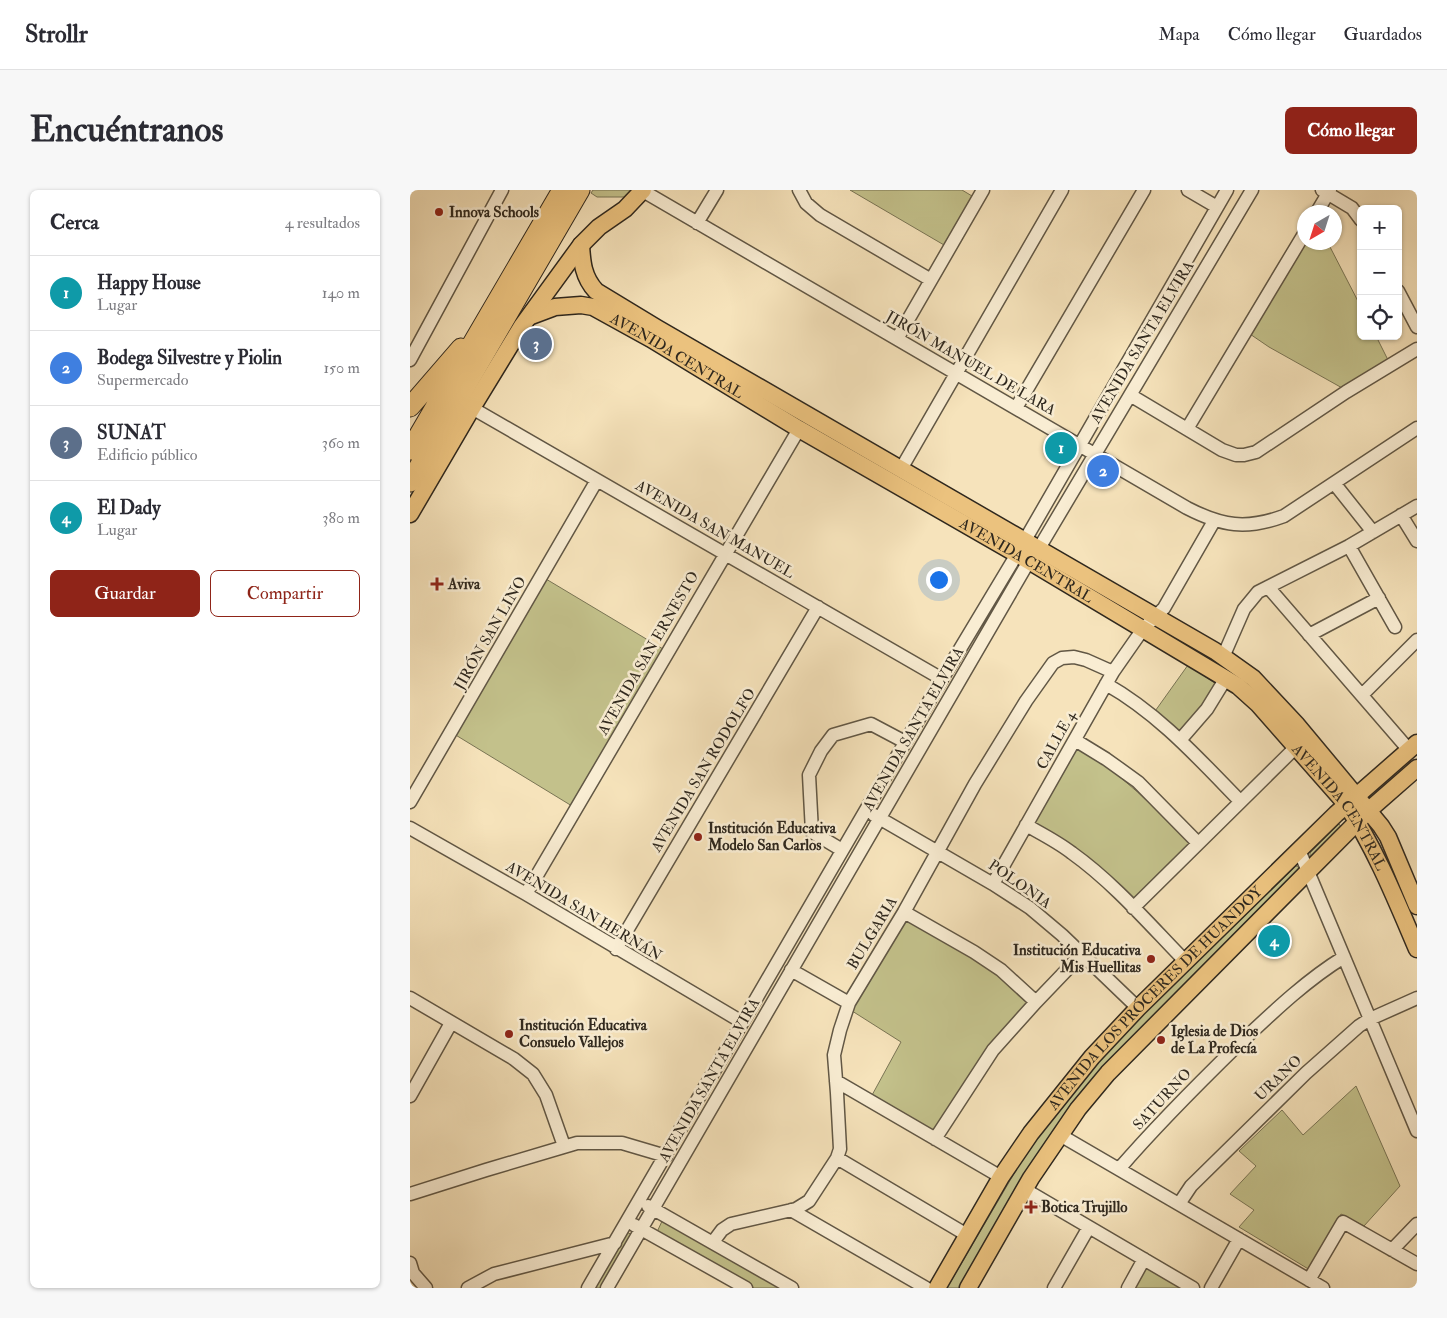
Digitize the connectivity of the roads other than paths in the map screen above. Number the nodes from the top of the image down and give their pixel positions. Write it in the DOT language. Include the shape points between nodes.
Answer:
graph roads {
  1 [pos="502,190"];
  2 [pos="562,190"];
  3 [pos="580,190"];
  4 [pos="717,190"];
  5 [pos="799,190"];
  6 [pos="983,190"];
  7 [pos="1062,190"];
  8 [pos="1144,190"];
  9 [pos="1188,190"];
  10 [pos="1227,190"];
  11 [pos="1252,190"];
  12 [pos="643,191"];
  13 [pos="1327,191"];
  14 [pos="1320,205"];
  15 [pos="1217,207"];
  16 [pos="1357,215"];
  17 [pos="698,223"];
  18 [pos="581,244"];
  19 [pos="1297,246"];
  20 [pos="931,280"];
  21 [pos="1400,295"];
  22 [pos="530,316"];
  23 [pos="484,323"];
  24 [pos="1417,327"];
  25 [pos="654,334"];
  26 [pos="897,339"];
  27 [pos="1417,349"];
  28 [pos="410,360"];
  29 [pos="956,373"];
  30 [pos="1130,395"];
  31 [pos="410,407"];
  32 [pos="472,408"];
  33 [pos="1016,408"];
  34 [pos="1417,428"];
  35 [pos="799,429"];
  36 [pos="1187,429"];
  37 [pos="1080,445"];
  38 [pos="410,450"];
  39 [pos="1095,454"];
  40 [pos="901,469"];
  41 [pos="597,480"];
  42 [pos="410,482"];
  43 [pos="1334,483"];
  44 [pos="1417,506"];
  45 [pos="410,514"];
  46 [pos="1401,515"];
  47 [pos="1214,521"];
  48 [pos="1373,532"];
  49 [pos="1417,541"];
  50 [pos="1349,546"];
  51 [pos="1027,552"];
  52 [pos="725,554"];
  53 [pos="1268,587"];
  54 [pos="1379,598"];
  55 [pos="818,607"];
  56 [pos="1155,617"];
  57 [pos="1395,627"];
  58 [pos="1143,629"];
  59 [pos="1309,635"];
  60 [pos="1417,640"];
  61 [pos="1224,657"];
  62 [pos="1112,672"];
  63 [pos="1226,678"];
  64 [pos="942,679"];
  65 [pos="1106,684"];
  66 [pos="1362,695"];
  67 [pos="1075,740"];
  68 [pos="1181,740"];
  69 [pos="905,742"];
  70 [pos="1296,747"];
  71 [pos="1413,747"];
  72 [pos="1417,768"];
  73 [pos="1351,800"];
  74 [pos="1240,801"];
  75 [pos="410,802"];
  76 [pos="866,810"];
  77 [pos="1369,810"];
  78 [pos="880,818"];
  79 [pos="1358,822"];
  80 [pos="1026,825"];
  81 [pos="410,828"];
  82 [pos="1198,843"];
  83 [pos="842,850"];
  84 [pos="938,850"];
  85 [pos="1299,850"];
  86 [pos="1308,872"];
  87 [pos="993,884"];
  88 [pos="526,894"];
  89 [pos="1417,906"];
  90 [pos="1133,908"];
  91 [pos="904,912"];
  92 [pos="616,948"];
  93 [pos="1417,949"];
  94 [pos="1082,955"];
  95 [pos="1344,957"];
  96 [pos="1185,962"];
  97 [pos="791,970"];
  98 [pos="410,998"];
  99 [pos="1417,998"];
  100 [pos="756,999"];
  101 [pos="1036,1002"];
  102 [pos="849,1003"];
  103 [pos="770,1007"];
  104 [pos="1138,1008"];
  105 [pos="1370,1019"];
  106 [pos="742,1022"];
  107 [pos="451,1023"];
  108 [pos="836,1081"];
  109 [pos="410,1096"];
  110 [pos="1417,1131"];
  111 [pos="1060,1135"];
  112 [pos="935,1139"];
  113 [pos="564,1146"];
  114 [pos="666,1156"];
  115 [pos="837,1158"];
  116 [pos="1119,1169"];
  117 [pos="1001,1177"];
  118 [pos="1024,1189"];
  119 [pos="410,1194"];
  120 [pos="640,1201"];
  121 [pos="1179,1204"];
  122 [pos="654,1209"];
  123 [pos="792,1210"];
  124 [pos="628,1221"];
  125 [pos="1417,1224"];
  126 [pos="1089,1227"];
  127 [pos="642,1229"];
  128 [pos="967,1235"];
  129 [pos="1239,1239"];
  130 [pos="713,1242"];
  131 [pos="615,1243"];
  132 [pos="1392,1250"];
  133 [pos="1144,1260"];
  134 [pos="410,1263"];
  135 [pos="1417,1264"];
  136 [pos="1310,1280"];
  137 [pos="611,1286"];
  138 [pos="425,1287"];
  139 [pos="1189,1287"];
  140 [pos="468,1288"];
  141 [pos="588,1288"];
  142 [pos="746,1288"];
  143 [pos="792,1288"];
  144 [pos="926,1288"];
  145 [pos="937,1288"];
  146 [pos="968,1288"];
  147 [pos="1054,1288"];
  148 [pos="1128,1288"];
  149 [pos="1211,1288"];
  150 [pos="1323,1288"];
  1 -- 28 [label="street"];
  2 -- 23 [label="highway"];
  3 -- 42 [label="highway"];
  4 -- 17 [label="street"];
  5 -- 20 [label="street" via="806,203 820,214"];
  6 -- 20 [label="street"];
  7 -- 29 [label="street"];
  8 -- 33 [label="street"];
  9 -- 15 [label="street"];
  10 -- 15 [label="street, AVENIDA SANTA ELVIRA"];
  11 -- 30 [label="street, AVENIDA SANTA ELVIRA"];
  12 -- 17 [label="street, JIRÓN MANUEL DE LARA"];
  12 -- 18 [label="main road"];
  13 -- 14 [label="street"];
  13 -- 16 [label="street"];
  15 -- 37 [label="street, AVENIDA SANTA ELVIRA"];
  17 -- 26 [label="street, JIRÓN MANUEL DE LARA"];
  18 -- 22 [label="main road"];
  18 -- 25 [label="main road, AVENIDA CENTRAL" via="583,268 589,284"];
  19 -- 36 [label="street"];
  20 -- 26 [label="street"];
  21 -- 24 [label="street"];
  22 -- 25 [label="main road, AVENIDA CENTRAL" via="555,307 581,305 593,307"];
  22 -- 32 [label="main road"];
  23 -- 31 [label="highway"];
  23 -- 38 [label="highway"];
  25 -- 35 [label="main road, AVENIDA CENTRAL"];
  25 -- 40 [label="main road, AVENIDA CENTRAL"];
  26 -- 29 [label="street, JIRÓN MANUEL DE LARA"];
  27 -- 36 [label="street" via="1250,454 1230,453"];
  29 -- 33 [label="street, JIRÓN MANUEL DE LARA"];
  29 -- 40 [label="street"];
  30 -- 36 [label="street"];
  30 -- 39 [label="street, AVENIDA SANTA ELVIRA"];
  32 -- 41 [label="street, AVENIDA SAN MANUEL"];
  32 -- 45 [label="main road"];
  33 -- 37 [label="street, JIRÓN MANUEL DE LARA"];
  34 -- 43 [label="street, JIRÓN MANUEL DE LARA"];
  35 -- 51 [label="main road, AVENIDA CENTRAL"];
  35 -- 52 [label="street, AVENIDA SAN ERNESTO"];
  37 -- 39 [label="street, JIRÓN MANUEL DE LARA"];
  37 -- 51 [label="street, AVENIDA SANTA ELVIRA"];
  39 -- 47 [label="street, JIRÓN MANUEL DE LARA"];
  39 -- 51 [label="street, AVENIDA SANTA ELVIRA"];
  40 -- 51 [label="main road, AVENIDA CENTRAL"];
  41 -- 52 [label="street, AVENIDA SAN MANUEL"];
  41 -- 75 [label="street, JIRÓN SAN LINO"];
  43 -- 47 [label="street, JIRÓN MANUEL DE LARA" via="1275,519 1246,524"];
  43 -- 48 [label="street"];
  44 -- 46 [label="street"];
  46 -- 48 [label="street"];
  46 -- 49 [label="street"];
  47 -- 56 [label="street, CALLE 4" via="1164,608"];
  48 -- 50 [label="street"];
  50 -- 53 [label="street"];
  50 -- 54 [label="street"];
  51 -- 56 [label="main road, AVENIDA CENTRAL"];
  51 -- 58 [label="main road, AVENIDA CENTRAL"];
  51 -- 64 [label="street, AVENIDA SANTA ELVIRA"];
  51 -- 78 [label="street, AVENIDA SANTA ELVIRA"];
  52 -- 55 [label="street, AVENIDA SAN MANUEL"];
  52 -- 88 [label="street, AVENIDA SAN ERNESTO"];
  53 -- 59 [label="street"];
  53 -- 61 [label="street" via="1258,592 1244,609"];
  54 -- 57 [label="street"];
  54 -- 59 [label="street"];
  55 -- 64 [label="street, AVENIDA SAN MANUEL"];
  55 -- 92 [label="street, AVENIDA SAN RODOLFO"];
  56 -- 58 [label="street, CALLE 4"];
  56 -- 61 [label="main road, AVENIDA CENTRAL"];
  58 -- 62 [label="street, CALLE 4"];
  58 -- 63 [label="main road, AVENIDA CENTRAL"];
  59 -- 66 [label="street"];
  60 -- 66 [label="street"];
  61 -- 73 [label="main road, AVENIDA CENTRAL" via="1254,678 1297,725"];
  62 -- 65 [label="street, CALLE 4"];
  62 -- 84 [label="street, BULGARIA" via="1074,657 1053,663 975,784"];
  63 -- 68 [label="street" via="1207,709"];
  63 -- 70 [label="main road, AVENIDA CENTRAL" via="1258,704"];
  64 -- 69 [label="street, AVENIDA SANTA ELVIRA"];
  65 -- 67 [label="street, CALLE 4"];
  65 -- 68 [label="street" via="1144,708"];
  66 -- 71 [label="street"];
  67 -- 80 [label="street, CALLE 4"];
  67 -- 82 [label="street" via="1138,782"];
  68 -- 74 [label="street"];
  69 -- 76 [label="street, AVENIDA SANTA ELVIRA"];
  69 -- 83 [label="street" via="871,724 833,735 820,751 809,775 812,832"];
  70 -- 73 [label="main road, AVENIDA CENTRAL"];
  70 -- 74 [label="street"];
  71 -- 73 [label="main road, AVENIDA LOS PRÓCERES DE HUANDOY"];
  72 -- 77 [label="main road, AVENIDA LOS PRÓCERES DE HUANDOY"];
  73 -- 77 [label="main road, AVENIDA CENTRAL"];
  73 -- 79 [label="main road, AVENIDA CENTRAL"];
  73 -- 85 [label="main road, AVENIDA LOS PRÓCERES DE HUANDOY"];
  74 -- 82 [label="street"];
  76 -- 78 [label="street, POLONIA"];
  76 -- 83 [label="street, AVENIDA SANTA ELVIRA"];
  77 -- 79 [label="main road, AVENIDA LOS PRÓCERES DE HUANDOY"];
  77 -- 89 [label="main road, AVENIDA CENTRAL" via="1388,837"];
  78 -- 84 [label="street, POLONIA"];
  78 -- 97 [label="street, AVENIDA SANTA ELVIRA"];
  79 -- 86 [label="main road, AVENIDA LOS PRÓCERES DE HUANDOY"];
  79 -- 93 [label="main road, AVENIDA CENTRAL" via="1382,867"];
  80 -- 87 [label="street, CALLE 4"];
  80 -- 90 [label="street" via="1072,853"];
  81 -- 88 [label="street, AVENIDA SAN HERNÁN"];
  82 -- 90 [label="street"];
  83 -- 100 [label="street, AVENIDA SANTA ELVIRA"];
  84 -- 87 [label="street, POLONIA"];
  84 -- 91 [label="street, BULGARIA"];
  85 -- 86 [label="street"];
  85 -- 96 [label="main road, AVENIDA LOS PRÓCERES DE HUANDOY"];
  86 -- 95 [label="street"];
  86 -- 111 [label="main road, AVENIDA LOS PRÓCERES DE HUANDOY" via="1108,1073"];
  87 -- 94 [label="street, POLONIA" via="1043,919"];
  88 -- 92 [label="street, AVENIDA SAN HERNÁN"];
  90 -- 96 [label="street"];
  91 -- 101 [label="street" via="1001,970"];
  91 -- 102 [label="street, BULGARIA"];
  92 -- 106 [label="street, AVENIDA SAN HERNÁN"];
  94 -- 101 [label="street"];
  94 -- 104 [label="street, POLONIA"];
  95 -- 105 [label="street"];
  95 -- 116 [label="street, SATURNO" via="1270,1015 1205,1077"];
  96 -- 104 [label="main road, AVENIDA LOS PRÓCERES DE HUANDOY"];
  97 -- 102 [label="street"];
  97 -- 103 [label="street, AVENIDA SANTA ELVIRA"];
  98 -- 107 [label="street"];
  99 -- 105 [label="street, URANO"];
  100 -- 103 [label="street"];
  100 -- 106 [label="street, AVENIDA SANTA ELVIRA"];
  101 -- 112 [label="street" via="993,1050"];
  102 -- 108 [label="street, BULGARIA" via="834,1055"];
  103 -- 122 [label="street, AVENIDA SANTA ELVIRA"];
  104 -- 117 [label="main road, AVENIDA LOS PRÓCERES DE HUANDOY" via="1092,1057 1031,1132"];
  105 -- 110 [label="street"];
  105 -- 121 [label="street, URANO" via="1306,1074 1191,1186"];
  106 -- 114 [label="street, AVENIDA SANTA ELVIRA"];
  107 -- 109 [label="street"];
  107 -- 113 [label="street" via="514,1059 533,1074 546,1095"];
  108 -- 112 [label="street"];
  108 -- 115 [label="street, BULGARIA" via="840,1149"];
  111 -- 116 [label="street"];
  111 -- 118 [label="main road, AVENIDA LOS PRÓCERES DE HUANDOY"];
  112 -- 117 [label="street"];
  113 -- 114 [label="street" via="577,1143 622,1144"];
  113 -- 119 [label="street"];
  114 -- 120 [label="street, AVENIDA SANTA ELVIRA"];
  115 -- 123 [label="street, BULGARIA" via="809,1201"];
  115 -- 128 [label="street"];
  116 -- 121 [label="street"];
  117 -- 128 [label="main road, AVENIDA LOS PRÓCERES DE HUANDOY"];
  118 -- 126 [label="street"];
  118 -- 146 [label="main road, AVENIDA LOS PRÓCERES DE HUANDOY"];
  120 -- 122 [label="street"];
  120 -- 124 [label="street, AVENIDA SANTA ELVIRA"];
  121 -- 129 [label="street"];
  122 -- 127 [label="street, AVENIDA SANTA ELVIRA"];
  122 -- 130 [label="street"];
  123 -- 130 [label="street, BULGARIA" via="730,1224"];
  123 -- 144 [label="street"];
  124 -- 127 [label="street"];
  124 -- 131 [label="street, AVENIDA SANTA ELVIRA"];
  125 -- 132 [label="street"];
  126 -- 133 [label="street"];
  126 -- 147 [label="street"];
  127 -- 137 [label="street, AVENIDA SANTA ELVIRA"];
  127 -- 142 [label="street"];
  128 -- 145 [label="main road, AVENIDA LOS PRÓCERES DE HUANDOY"];
  129 -- 136 [label="street"];
  129 -- 149 [label="street"];
  130 -- 143 [label="street"];
  131 -- 140 [label="street" via="494,1274"];
  131 -- 141 [label="street, AVENIDA SANTA ELVIRA"];
  132 -- 135 [label="street"];
  132 -- 136 [label="street" via="1343,1222"];
  133 -- 139 [label="street"];
  133 -- 148 [label="street"];
  134 -- 138 [label="street" via="413,1273"];
  136 -- 150 [label="street"];
}
